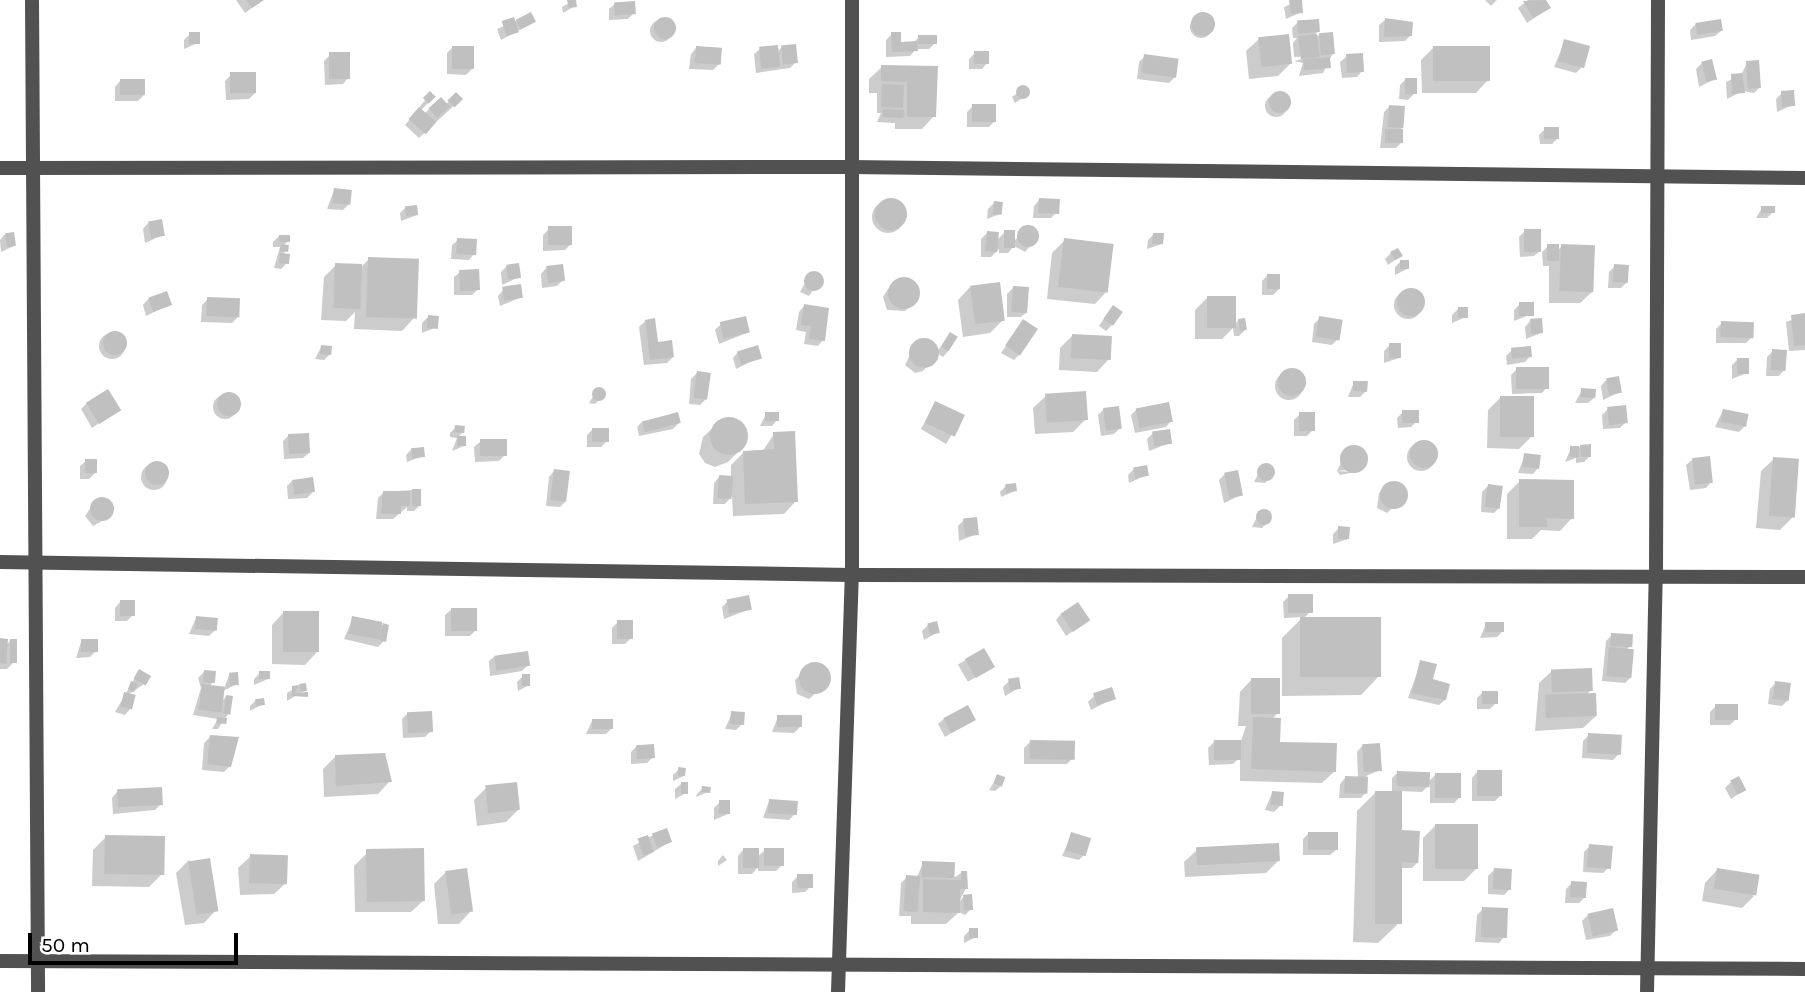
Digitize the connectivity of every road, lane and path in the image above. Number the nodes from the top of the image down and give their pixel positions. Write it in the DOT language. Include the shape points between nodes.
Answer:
graph roads {
  1 [pos="33,0"];
  2 [pos="852,0"];
  3 [pos="1658,0"];
  4 [pos="33,167"];
  5 [pos="849,167"];
  6 [pos="0,168"];
  7 [pos="1658,176"];
  8 [pos="1805,178"];
  9 [pos="0,562"];
  10 [pos="37,564"];
  11 [pos="852,575"];
  12 [pos="1656,575"];
  13 [pos="1805,577"];
  14 [pos="0,961"];
  15 [pos="38,963"];
  16 [pos="838,966"];
  17 [pos="1647,968"];
  18 [pos="1805,969"];
  19 [pos="38,992"];
  20 [pos="838,992"];
  21 [pos="1647,992"];
  1 -- 4 [label="street"];
  2 -- 5 [label="street"];
  3 -- 7 [label="street"];
  4 -- 5 [label="street"];
  4 -- 6 [label="street"];
  4 -- 10 [label="street"];
  5 -- 7 [label="street"];
  5 -- 11 [label="street"];
  7 -- 8 [label="street"];
  7 -- 12 [label="street"];
  9 -- 10 [label="street"];
  10 -- 11 [label="street"];
  10 -- 15 [label="street"];
  11 -- 12 [label="street"];
  11 -- 16 [label="street"];
  12 -- 13 [label="street"];
  12 -- 17 [label="street"];
  14 -- 15 [label="street"];
  15 -- 16 [label="street"];
  15 -- 19 [label="street"];
  16 -- 17 [label="street"];
  16 -- 20 [label="street"];
  17 -- 18 [label="street"];
  17 -- 21 [label="street"];
}
